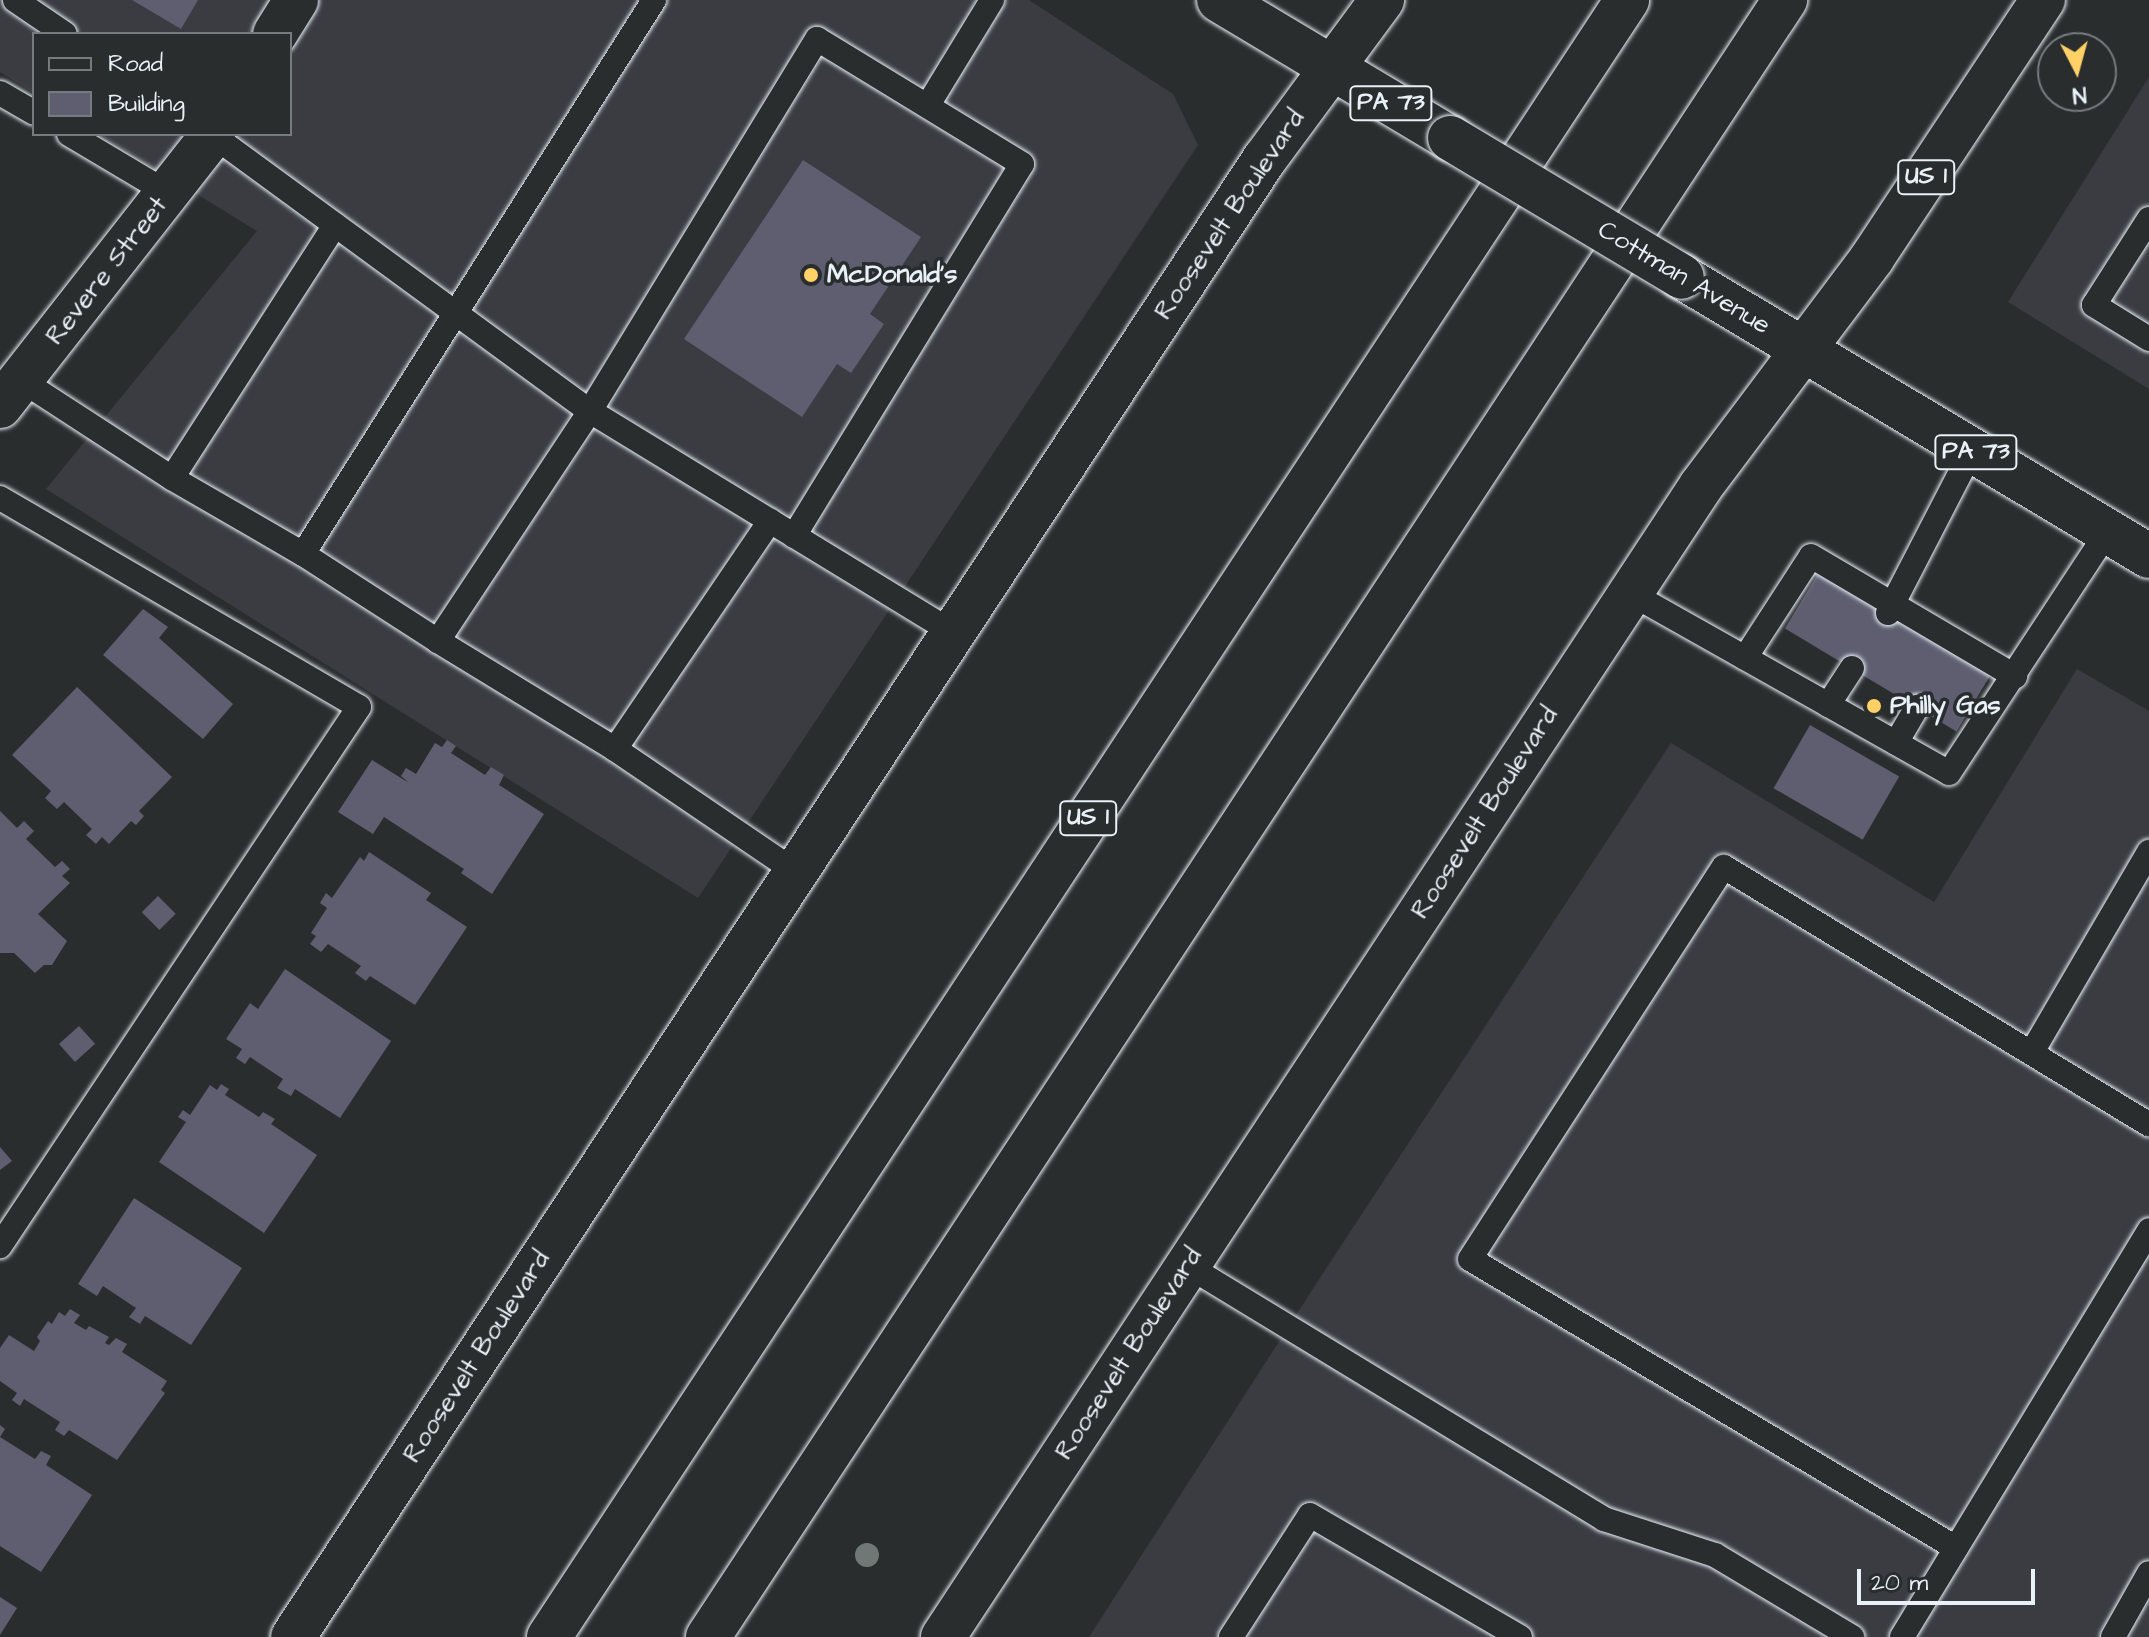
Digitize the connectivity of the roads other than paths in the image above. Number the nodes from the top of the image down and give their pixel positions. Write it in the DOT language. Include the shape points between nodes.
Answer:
graph roads {
  1 [pos="15,0"];
  2 [pos="296,0"];
  3 [pos="654,0"];
  4 [pos="992,0"];
  5 [pos="1219,0"];
  6 [pos="1382,0"];
  7 [pos="1627,0"];
  8 [pos="1785,0"];
  9 [pos="2043,0"];
  10 [pos="62,32"];
  11 [pos="276,32"];
  12 [pos="1332,68"];
  13 [pos="0,93"];
  14 [pos="928,105"];
  15 [pos="32,112"];
  16 [pos="72,136"];
  17 [pos="211,136"];
  18 [pos="215,136"];
  19 [pos="168,193"];
  20 [pos="2149,219"];
  21 [pos="335,225"];
  22 [pos="457,314"];
  23 [pos="2149,339"];
  24 [pos="1804,349"];
  25 [pos="10,393"];
  26 [pos="590,411"];
  27 [pos="1972,450"];
  28 [pos="172,478"];
  29 [pos="0,498"];
  30 [pos="770,521"];
  31 [pos="2108,531"];
  32 [pos="794,536"];
  33 [pos="303,554"];
  34 [pos="2149,556"];
  35 [pos="1630,593"];
  36 [pos="1891,609"];
  37 [pos="953,633"];
  38 [pos="438,641"];
  39 [pos="1745,658"];
  40 [pos="1852,668"];
  41 [pos="2015,676"];
  42 [pos="1828,705"];
  43 [pos="1917,707"];
  44 [pos="1896,743"];
  45 [pos="615,749"];
  46 [pos="2149,852"];
  47 [pos="796,872"];
  48 [pos="2032,1052"];
  49 [pos="2149,1124"];
  50 [pos="2149,1230"];
  51 [pos="0,1246"];
  52 [pos="1188,1266"];
  53 [pos="1956,1548"];
  54 [pos="2149,1573"];
  55 [pos="293,1637"];
  56 [pos="549,1637"];
  57 [pos="708,1637"];
  58 [pos="943,1637"];
  59 [pos="1231,1637"];
  60 [pos="1520,1637"];
  61 [pos="1852,1637"];
  62 [pos="1902,1637"];
  63 [pos="2113,1637"];
  1 -- 10 [label="lane"];
  2 -- 11 [label="main road"];
  3 -- 22 [label="lane"];
  4 -- 14 [label="lane"];
  5 -- 12 [label="main road, Cottman Avenue / PA 73"];
  6 -- 12 [label="main road, Roosevelt Boulevard"];
  7 -- 56 [label="main road, US 1"];
  8 -- 57 [label="main road"];
  9 -- 24 [label="main road, Roosevelt Boulevard / US 1" via="1872,258"];
  12 -- 24 [label="main road, Cottman Avenue / PA 73, bridge"];
  12 -- 37 [label="main road, Roosevelt Boulevard" via="1264,160"];
  13 -- 15 [label="lane"];
  14 -- 26 [label="lane" via="817,39"];
  14 -- 32 [label="lane" via="1022,164"];
  16 -- 19 [label="lane"];
  17 -- 19 [label="main road, Revere Street"];
  18 -- 21 [label="lane"];
  19 -- 25 [label="main road, Revere Street"];
  20 -- 23 [label="lane" via="2094,305"];
  21 -- 22 [label="lane"];
  21 -- 28 [label="lane"];
  22 -- 26 [label="lane"];
  22 -- 33 [label="lane"];
  24 -- 27 [label="main road, Cottman Avenue / PA 73"];
  24 -- 35 [label="main road, Roosevelt Boulevard / US 1" via="1701,486"];
  25 -- 28 [label="lane"];
  26 -- 30 [label="lane"];
  26 -- 38 [label="lane"];
  27 -- 31 [label="main road, Cottman Avenue / PA 73"];
  27 -- 36 [label="lane"];
  28 -- 33 [label="lane"];
  29 -- 51 [label="lane" via="359,707"];
  30 -- 32 [label="lane"];
  30 -- 45 [label="lane"];
  31 -- 34 [label="main road, Cottman Avenue / PA 73"];
  31 -- 41 [label="lane"];
  32 -- 37 [label="lane"];
  33 -- 38 [label="lane"];
  35 -- 39 [label="lane"];
  35 -- 52 [label="main road, Roosevelt Boulevard / US 1"];
  36 -- 39 [label="lane" via="1811,556"];
  36 -- 41 [label="lane"];
  37 -- 47 [label="main road, Roosevelt Boulevard"];
  38 -- 45 [label="lane"];
  39 -- 42 [label="lane"];
  40 -- 42 [label="lane"];
  41 -- 44 [label="lane" via="1949,773"];
  42 -- 44 [label="lane"];
  43 -- 44 [label="lane"];
  45 -- 47 [label="lane"];
  46 -- 48 [label="lane"];
  47 -- 55 [label="main road, Roosevelt Boulevard"];
  48 -- 49 [label="lane"];
  48 -- 53 [label="lane" via="1724,867 1470,1259"];
  50 -- 53 [label="lane"];
  52 -- 58 [label="main road, Roosevelt Boulevard / US 1"];
  52 -- 61 [label="lane" via="1604,1519 1715,1555"];
  53 -- 62 [label="lane"];
  54 -- 63 [label="lane"];
  59 -- 60 [label="lane" via="1310,1515"];
}
